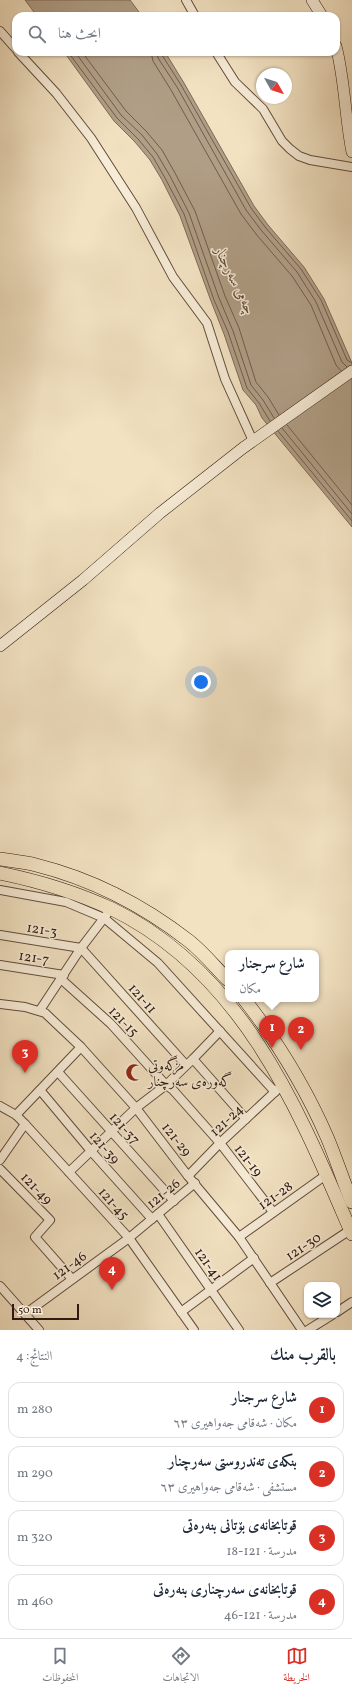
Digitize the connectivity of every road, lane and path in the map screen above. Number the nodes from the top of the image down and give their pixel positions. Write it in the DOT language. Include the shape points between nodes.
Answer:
graph roads {
  1 [pos="186,0"];
  2 [pos="312,0"];
  3 [pos="193,12"];
  4 [pos="320,12"];
  5 [pos="0,31"];
  6 [pos="12,45"];
  7 [pos="22,56"];
  8 [pos="219,56"];
  9 [pos="338,56"];
  10 [pos="352,152"];
  11 [pos="352,167"];
  12 [pos="352,371"];
  13 [pos="255,440"];
  14 [pos="0,646"];
  15 [pos="0,859"];
  16 [pos="0,873"];
  17 [pos="0,890"];
  18 [pos="108,913"];
  19 [pos="0,936"];
  20 [pos="81,948"];
  21 [pos="0,965"];
  22 [pos="62,977"];
  23 [pos="225,977"];
  24 [pos="225,998"];
  25 [pos="228,1002"];
  26 [pos="246,1002"];
  27 [pos="0,1004"];
  28 [pos="40,1010"];
  29 [pos="220,1031"];
  30 [pos="81,1047"];
  31 [pos="190,1062"];
  32 [pos="58,1072"];
  33 [pos="166,1084"];
  34 [pos="279,1088"];
  35 [pos="40,1090"];
  36 [pos="0,1106"];
  37 [pos="136,1108"];
  38 [pos="16,1115"];
  39 [pos="246,1119"];
  40 [pos="25,1124"];
  41 [pos="111,1133"];
  42 [pos="220,1143"];
  43 [pos="91,1152"];
  44 [pos="0,1160"];
  45 [pos="0,1169"];
  46 [pos="69,1172"];
  47 [pos="326,1175"];
  48 [pos="188,1176"];
  49 [pos="195,1183"];
  50 [pos="174,1200"];
  51 [pos="352,1202"];
  52 [pos="273,1212"];
  53 [pos="155,1216"];
  54 [pos="351,1232"];
  55 [pos="239,1237"];
  56 [pos="129,1238"];
  57 [pos="254,1258"];
  58 [pos="72,1279"];
  59 [pos="270,1283"];
  60 [pos="0,1286"];
  61 [pos="211,1289"];
  62 [pos="352,1302"];
  63 [pos="340,1310"];
  64 [pos="181,1312"];
  65 [pos="25,1314"];
  66 [pos="327,1318"];
  67 [pos="37,1327"];
  68 [pos="27,1330"];
  69 [pos="194,1330"];
  70 [pos="239,1330"];
  71 [pos="302,1330"];
  72 [pos="308,1330"];
  1 -- 3 [label="street"];
  2 -- 4 [label="main road"];
  5 -- 6 [label="street"];
  7 -- 13 [label="street" via="56,93 91,138 136,208 173,277 207,324 224,379"];
  8 -- 11 [label="street" via="235,82 263,109 282,141 290,149 310,160"];
  9 -- 10 [label="main road"];
  12 -- 13 [label="main road"];
  13 -- 14 [label="main road" via="160,513 83,580"];
  15 -- 23 [label="main road" via="42,867 84,880 114,894 142,909 190,942"];
  16 -- 18 [label="main road" via="42,882"];
  17 -- 18 [label="street" via="66,902"];
  18 -- 20 [label="street"];
  18 -- 24 [label="main road" via="150,931 193,964"];
  18 -- 29 [label="street"];
  19 -- 20 [label="street, 121-3"];
  20 -- 22 [label="street"];
  20 -- 31 [label="street, 121-11"];
  21 -- 22 [label="street, 121-7"];
  22 -- 28 [label="street"];
  22 -- 33 [label="street, 121-15" via="111,1024"];
  25 -- 34 [label="main road" via="251,1033"];
  26 -- 51 [label="main road" via="295,1075 327,1136"];
  27 -- 28 [label="street, 121-29"];
  28 -- 30 [label="street, 121-29"];
  29 -- 31 [label="street"];
  29 -- 34 [label="street"];
  30 -- 32 [label="street"];
  30 -- 37 [label="street, 121-29"];
  31 -- 33 [label="street"];
  31 -- 39 [label="street, 121-11"];
  32 -- 35 [label="street"];
  32 -- 41 [label="street, 121-37"];
  33 -- 37 [label="street"];
  33 -- 42 [label="street, 121-15"];
  34 -- 39 [label="street, 121-24"];
  34 -- 47 [label="main road" via="308,1134"];
  35 -- 38 [label="street"];
  35 -- 43 [label="street, 121-39"];
  36 -- 38 [label="street, 121-45"];
  37 -- 41 [label="street"];
  37 -- 48 [label="street, 121-29"];
  38 -- 40 [label="street, 121-45"];
  39 -- 42 [label="street, 121-24"];
  40 -- 44 [label="street"];
  40 -- 46 [label="street, 121-45"];
  41 -- 43 [label="street"];
  41 -- 50 [label="street, 121-37"];
  42 -- 48 [label="street, 121-24"];
  42 -- 52 [label="street, 121-19"];
  43 -- 46 [label="street"];
  43 -- 53 [label="street, 121-39"];
  45 -- 58 [label="street, 121-49" via="50,1220 35,1237"];
  46 -- 56 [label="street, 121-45"];
  47 -- 52 [label="street, 121-28"];
  47 -- 54 [label="main road"];
  48 -- 49 [label="street, 121-29"];
  49 -- 50 [label="street, 121-26"];
  49 -- 55 [label="street, 121-29"];
  50 -- 53 [label="street, 121-26"];
  52 -- 55 [label="street, 121-28"];
  53 -- 56 [label="street, 121-26"];
  53 -- 61 [label="street, 121-41"];
  54 -- 59 [label="street, 121-30"];
  55 -- 57 [label="street, 121-29"];
  56 -- 58 [label="street, 121-46"];
  56 -- 64 [label="street, 121-45"];
  57 -- 59 [label="street, 121-29"];
  57 -- 61 [label="street"];
  58 -- 65 [label="street, 121-46"];
  59 -- 71 [label="street, 121-29"];
  60 -- 65 [label="street"];
  61 -- 64 [label="street"];
  61 -- 70 [label="street, 121-41"];
  62 -- 63 [label="street"];
  64 -- 69 [label="street, 121-45"];
  65 -- 67 [label="street"];
  66 -- 72 [label="street"];
  67 -- 68 [label="street"];
}
